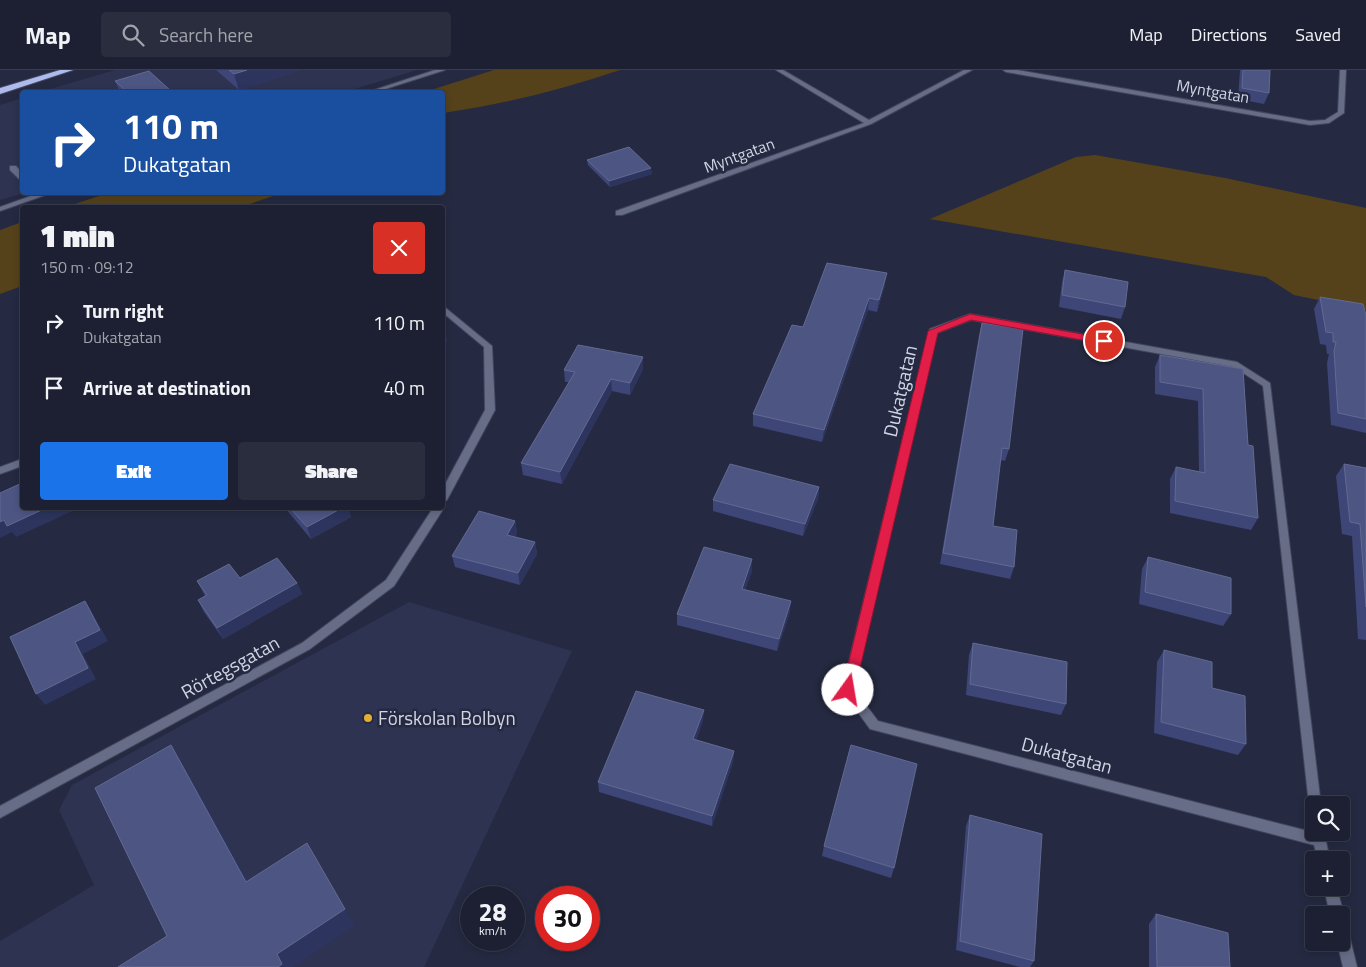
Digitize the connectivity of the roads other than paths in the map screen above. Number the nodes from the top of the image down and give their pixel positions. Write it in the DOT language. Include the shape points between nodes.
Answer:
graph roads {
  1 [pos="39,70"];
  2 [pos="70,70"];
  3 [pos="442,70"];
  4 [pos="779,70"];
  5 [pos="969,70"];
  6 [pos="1006,70"];
  7 [pos="1343,70"];
  8 [pos="0,82"];
  9 [pos="377,90"];
  10 [pos="0,91"];
  11 [pos="869,123"];
  12 [pos="12,168"];
  13 [pos="20,175"];
  14 [pos="42,195"];
  15 [pos="0,209"];
  16 [pos="619,213"];
  17 [pos="445,310"];
  18 [pos="20,463"];
  19 [pos="0,471"];
  20 [pos="445,494"];
  21 [pos="437,510"];
  22 [pos="1314,796"];
  23 [pos="0,812"];
  24 [pos="1305,833"];
  25 [pos="1346,951"];
  26 [pos="1350,967"];
  1 -- 8 [label="highway"];
  2 -- 10 [label="highway"];
  3 -- 9 [label="street"];
  4 -- 11 [label="street"];
  5 -- 11 [label="street, Myntgatan"];
  6 -- 7 [label="street, Myntgatan" via="1310,123 1327,122 1341,113"];
  11 -- 16 [label="street, Myntgatan"];
  12 -- 13 [label="street"];
  14 -- 15 [label="street"];
  17 -- 20 [label="street" via="488,346 490,410"];
  18 -- 19 [label="street"];
  21 -- 23 [label="street, Rörtegsgatan" via="390,583 306,646"];
  22 -- 24 [label="street, Dukatgatan" via="1267,385 1237,365 970,317 933,331 848,690 862,709 874,725"];
  25 -- 26 [label="street"];
}
